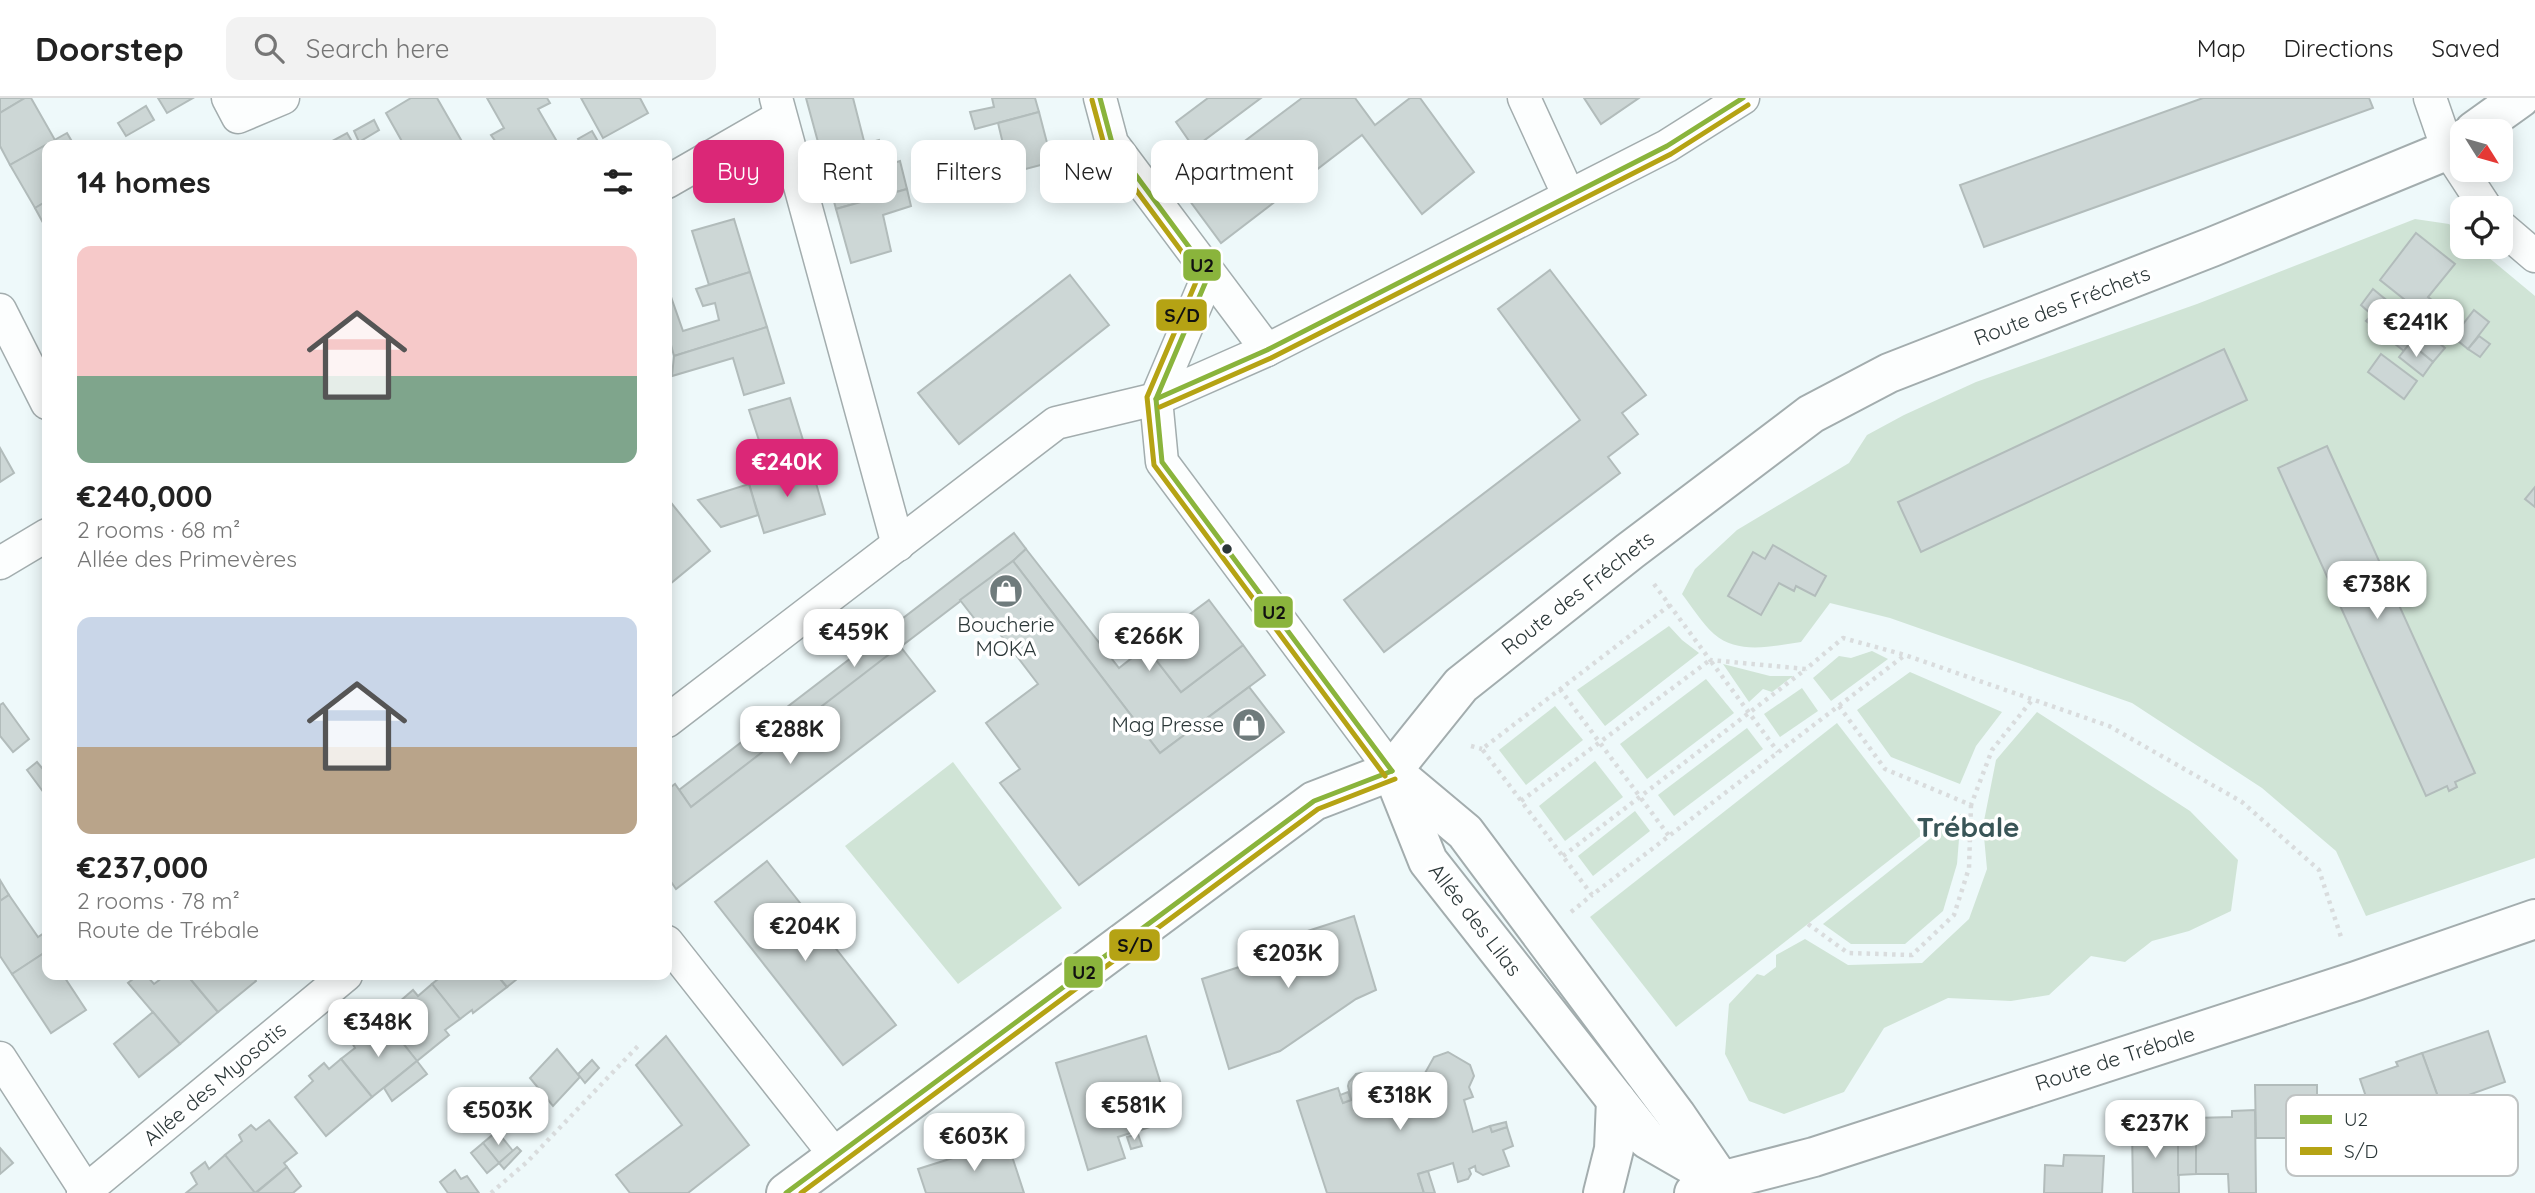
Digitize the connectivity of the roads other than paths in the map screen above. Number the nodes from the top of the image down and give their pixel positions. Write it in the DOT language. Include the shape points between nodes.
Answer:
graph roads {
  1 [pos="228,98"];
  2 [pos="283,98"];
  3 [pos="1100,98"];
  4 [pos="1524,98"];
  5 [pos="1743,98"];
  6 [pos="2430,98"];
  7 [pos="2520,98"];
  8 [pos="778,108"];
  9 [pos="2491,119"];
  10 [pos="2450,124"];
  11 [pos="2450,145"];
  12 [pos="672,179"];
  13 [pos="1568,194"];
  14 [pos="2513,237"];
  15 [pos="2535,256"];
  16 [pos="1209,274"];
  17 [pos="0,310"];
  18 [pos="1266,350"];
  19 [pos="42,393"];
  20 [pos="1156,399"];
  21 [pos="42,538"];
  22 [pos="898,545"];
  23 [pos="0,563"];
  24 [pos="672,717"];
  25 [pos="1392,771"];
  26 [pos="2535,919"];
  27 [pos="672,948"];
  28 [pos="340,980"];
  29 [pos="0,1058"];
  30 [pos="1616,1100"];
  31 [pos="835,1156"];
  32 [pos="1713,1189"];
  33 [pos="85,1192"];
  34 [pos="786,1193"];
  35 [pos="1603,1193"];
  1 -- 2 [label="street" via="238,117"];
  3 -- 16 [label="street" via="1112,143"];
  4 -- 13 [label="street"];
  5 -- 13 [label="street" via="1667,146"];
  6 -- 10 [label="street"];
  7 -- 9 [label="street, Route des Fréchets"];
  8 -- 12 [label="street"];
  8 -- 22 [label="street"];
  11 -- 25 [label="street, Route des Fréchets" via="2212,247 1889,373 1811,414 1461,685"];
  13 -- 18 [label="street"];
  14 -- 15 [label="street"];
  16 -- 18 [label="street"];
  16 -- 20 [label="street"];
  17 -- 19 [label="street"];
  18 -- 20 [label="street"];
  20 -- 22 [label="street" via="1056,423"];
  20 -- 25 [label="street" via="1162,462"];
  21 -- 23 [label="street"];
  22 -- 24 [label="street"];
  25 -- 30 [label="street, Allée des Lilas" via="1428,862"];
  25 -- 31 [label="street" via="1314,801"];
  25 -- 32 [label="street, Allée des Lilas" via="1465,832 1676,1115"];
  26 -- 32 [label="street, Route de Trébale"];
  27 -- 31 [label="street"];
  28 -- 33 [label="street, Allée des Myosotis"];
  29 -- 33 [label="street"];
  30 -- 32 [label="street, Allée des Lilas" via="1647,1139"];
  30 -- 35 [label="street" via="1615,1149"];
  31 -- 34 [label="street"];
}
